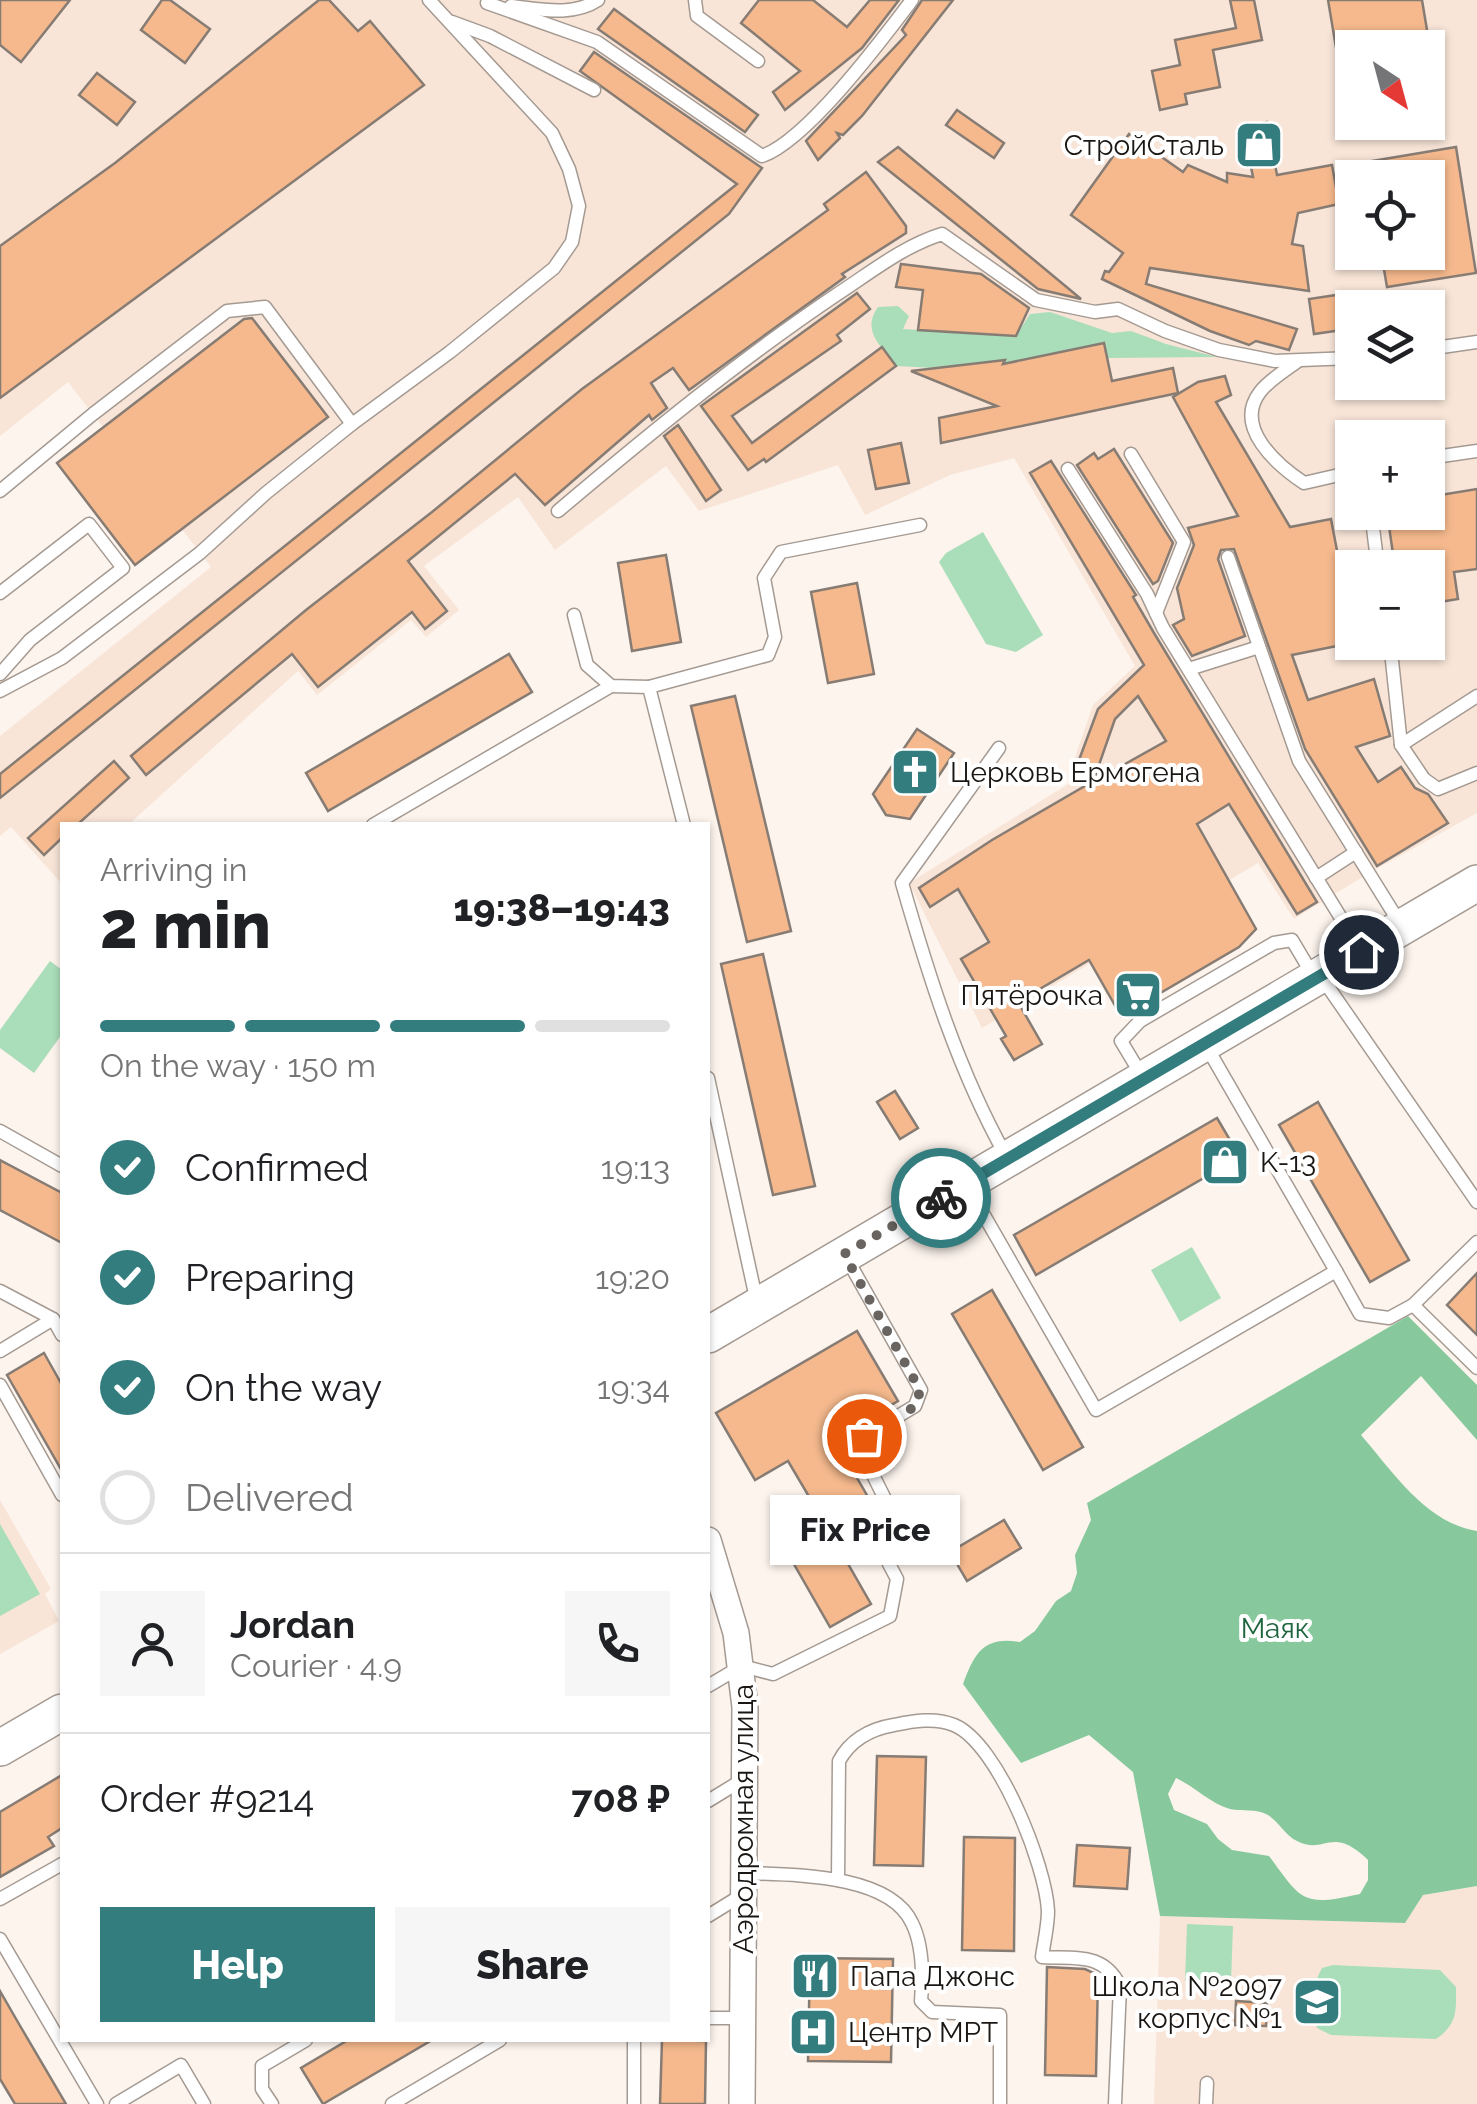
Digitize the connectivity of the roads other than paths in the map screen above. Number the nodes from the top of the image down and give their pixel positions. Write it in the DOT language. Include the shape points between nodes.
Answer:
graph roads {
  1 [pos="429,0"];
  2 [pos="469,0"];
  3 [pos="598,0"];
  4 [pos="695,0"];
  5 [pos="912,0"];
  6 [pos="487,3"];
  7 [pos="450,21"];
  8 [pos="758,61"];
  9 [pos="594,90"];
  10 [pos="1477,342"];
  11 [pos="1445,347"];
  12 [pos="1335,359"];
  13 [pos="1298,360"];
  14 [pos="352,424"];
  15 [pos="1477,451"];
  16 [pos="1131,454"];
  17 [pos="1445,456"];
  18 [pos="1068,470"];
  19 [pos="1335,476"];
  20 [pos="0,491"];
  21 [pos="558,512"];
  22 [pos="920,525"];
  23 [pos="1228,557"];
  24 [pos="0,592"];
  25 [pos="1156,613"];
  26 [pos="574,615"];
  27 [pos="1259,647"];
  28 [pos="1392,660"];
  29 [pos="1189,670"];
  30 [pos="0,674"];
  31 [pos="611,686"];
  32 [pos="650,687"];
  33 [pos="0,691"];
  34 [pos="1477,696"];
  35 [pos="1401,746"];
  36 [pos="998,748"];
  37 [pos="1477,773"];
  38 [pos="378,822"];
  39 [pos="683,822"];
  40 [pos="1356,852"];
  41 [pos="1316,878"];
  42 [pos="1477,883"];
  43 [pos="1403,927"];
  44 [pos="1361,952"];
  45 [pos="1318,977"];
  46 [pos="1204,1042"];
  47 [pos="1143,1078"];
  48 [pos="710,1087"];
  49 [pos="0,1131"];
  50 [pos="1007,1159"];
  51 [pos="60,1165"];
  52 [pos="966,1184"];
  53 [pos="1477,1202"];
  54 [pos="1477,1242"];
  55 [pos="844,1254"];
  56 [pos="1336,1272"];
  57 [pos="0,1291"];
  58 [pos="1413,1305"];
  59 [pos="758,1306"];
  60 [pos="53,1319"];
  61 [pos="60,1331"];
  62 [pos="710,1334"];
  63 [pos="0,1352"];
  64 [pos="1477,1368"];
  65 [pos="0,1385"];
  66 [pos="60,1491"];
  67 [pos="710,1546"];
  68 [pos="742,1666"];
  69 [pos="710,1685"];
  70 [pos="60,1713"];
  71 [pos="0,1748"];
  72 [pos="746,1778"];
  73 [pos="710,1800"];
  74 [pos="60,1865"];
  75 [pos="838,1880"];
  76 [pos="744,1883"];
  77 [pos="0,1899"];
  78 [pos="710,1914"];
  79 [pos="0,1939"];
  80 [pos="710,2018"];
  81 [pos="743,2018"];
  82 [pos="60,2041"];
  83 [pos="61,2042"];
  84 [pos="298,2042"];
  85 [pos="497,2042"];
  86 [pos="634,2042"];
  87 [pos="1207,2083"];
  88 [pos="97,2104"];
  89 [pos="116,2104"];
  90 [pos="204,2104"];
  91 [pos="272,2104"];
  92 [pos="392,2104"];
  93 [pos="634,2104"];
  94 [pos="742,2104"];
  95 [pos="1000,2104"];
  96 [pos="1115,2104"];
  97 [pos="1206,2104"];
  1 -- 7 [label="lane"];
  2 -- 6 [label="lane"];
  3 -- 6 [label="lane" via="584,9 558,10"];
  4 -- 8 [label="lane" via="697,16"];
  5 -- 6 [label="lane" via="836,92 777,151 762,156 597,42"];
  7 -- 9 [label="lane"];
  7 -- 14 [label="lane" via="552,134 579,206 572,242 554,268"];
  10 -- 11 [label="lane"];
  12 -- 13 [label="lane"];
  13 -- 19 [label="lane" via="1260,391 1251,410 1254,433 1282,469 1304,483"];
  13 -- 21 [label="lane" via="1218,350 1118,309 1095,312 1036,300 942,234 917,242 789,327"];
  14 -- 20 [label="lane" via="264,307 249,306 212,322"];
  14 -- 33 [label="lane" via="62,658"];
  15 -- 17 [label="lane"];
  16 -- 25 [label="lane" via="1184,542"];
  18 -- 25 [label="lane"];
  22 -- 32 [label="lane" via="782,552 764,578 775,637 768,655"];
  23 -- 27 [label="lane"];
  24 -- 30 [label="lane" via="90,524 123,568 30,640"];
  25 -- 29 [label="lane"];
  26 -- 31 [label="lane" via="587,665"];
  27 -- 29 [label="lane"];
  27 -- 40 [label="lane" via="1299,762"];
  28 -- 35 [label="lane"];
  29 -- 41 [label="lane"];
  31 -- 32 [label="lane"];
  31 -- 38 [label="lane"];
  32 -- 39 [label="lane"];
  34 -- 35 [label="lane"];
  35 -- 37 [label="lane" via="1438,788"];
  36 -- 50 [label="lane" via="902,883 937,1004"];
  40 -- 41 [label="lane"];
  40 -- 43 [label="lane"];
  41 -- 44 [label="lane"];
  42 -- 43 [label="main road"];
  43 -- 44 [label="main road"];
  44 -- 45 [label="main road"];
  45 -- 46 [label="main road"];
  45 -- 47 [label="lane" via="1292,940 1274,943 1140,1021 1121,1041"];
  45 -- 53 [label="lane"];
  46 -- 47 [label="main road"];
  46 -- 56 [label="lane"];
  47 -- 50 [label="main road"];
  48 -- 59 [label="lane"];
  49 -- 51 [label="lane"];
  50 -- 52 [label="main road"];
  52 -- 55 [label="main road"];
  52 -- 56 [label="lane" via="1096,1410"];
  54 -- 58 [label="lane"];
  55 -- 59 [label="main road"];
  55 -- 68 [label="lane" via="920,1390 916,1406 864,1436 862,1453 886,1501 868,1524 897,1580 890,1616 772,1674"];
  56 -- 58 [label="lane" via="1360,1314 1390,1318"];
  57 -- 60 [label="lane"];
  58 -- 64 [label="lane"];
  59 -- 62 [label="main road"];
  60 -- 61 [label="lane"];
  60 -- 63 [label="lane"];
  65 -- 66 [label="lane"];
  67 -- 68 [label="street, Аэродромная улица"];
  68 -- 69 [label="lane"];
  68 -- 72 [label="street, Аэродромная улица"];
  70 -- 71 [label="main road"];
  72 -- 73 [label="lane"];
  72 -- 76 [label="street, Аэродромная улица"];
  74 -- 77 [label="lane"];
  75 -- 76 [label="lane"];
  75 -- 95 [label="lane" via="890,1898 911,1920 921,2001 932,2012 1000,2015"];
  75 -- 96 [label="lane" via="839,1761 845,1750 877,1728 922,1719 954,1724 976,1740 1018,1812 1043,1875 1048,1914 1042,1957 1102,1962 1120,1986"];
  76 -- 78 [label="lane"];
  76 -- 81 [label="street, Аэродромная улица"];
  79 -- 82 [label="lane"];
  80 -- 81 [label="lane"];
  81 -- 94 [label="street, Аэродромная улица"];
  83 -- 88 [label="lane"];
  84 -- 91 [label="lane" via="262,2066 262,2089"];
  85 -- 92 [label="lane"];
  86 -- 93 [label="lane"];
  87 -- 97 [label="lane"];
  89 -- 90 [label="lane" via="182,2065"];
}
